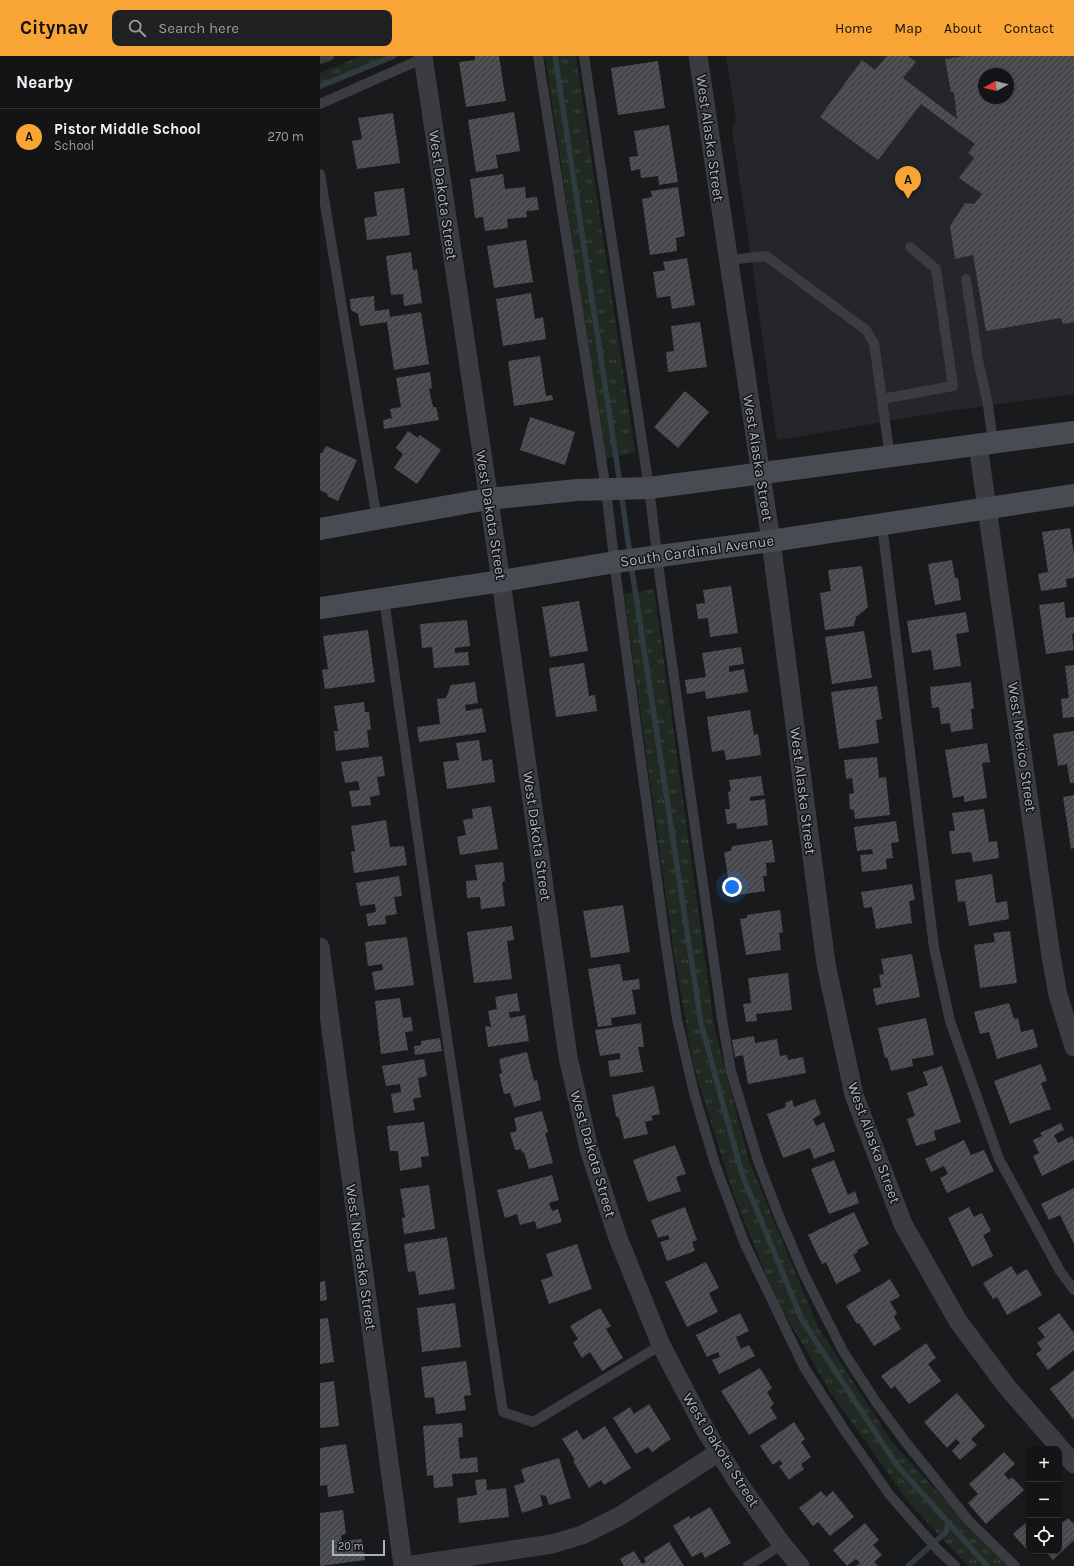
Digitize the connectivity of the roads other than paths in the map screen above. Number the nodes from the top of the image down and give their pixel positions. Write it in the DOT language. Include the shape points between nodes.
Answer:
graph roads {
  1 [pos="329,56"];
  2 [pos="538,56"];
  3 [pos="584,56"];
  4 [pos="698,56"];
  5 [pos="425,57"];
  6 [pos="320,59"];
  7 [pos="320,104"];
  8 [pos="320,174"];
  9 [pos="910,247"];
  10 [pos="728,260"];
  11 [pos="966,279"];
  12 [pos="882,399"];
  13 [pos="1074,432"];
  14 [pos="986,444"];
  15 [pos="890,457"];
  16 [pos="760,473"];
  17 [pos="649,488"];
  18 [pos="606,490"];
  19 [pos="1074,495"];
  20 [pos="488,499"];
  21 [pos="987,508"];
  22 [pos="377,519"];
  23 [pos="882,524"];
  24 [pos="320,529"];
  25 [pos="771,541"];
  26 [pos="658,556"];
  27 [pos="615,562"];
  28 [pos="501,581"];
  29 [pos="384,599"];
  30 [pos="320,608"];
  31 [pos="320,948"];
  32 [pos="1074,1047"];
  33 [pos="1074,1290"];
  34 [pos="661,1345"];
  35 [pos="719,1452"];
  36 [pos="1074,1464"];
  37 [pos="782,1544"];
  38 [pos="403,1566"];
  39 [pos="406,1566"];
  40 [pos="748,1566"];
  41 [pos="800,1566"];
  42 [pos="955,1566"];
  43 [pos="1015,1566"];
  1 -- 6 [label="lane"];
  2 -- 18 [label="lane"];
  3 -- 17 [label="lane"];
  4 -- 10 [label="street, West Alaska Street"];
  5 -- 7 [label="lane"];
  5 -- 20 [label="street, West Dakota Street"];
  8 -- 22 [label="lane"];
  9 -- 12 [label="lane" via="936,269 953,386"];
  10 -- 12 [label="lane" via="766,256 866,330 874,343"];
  10 -- 16 [label="street, West Alaska Street"];
  11 -- 14 [label="lane" via="978,360 988,405"];
  12 -- 15 [label="lane"];
  13 -- 14 [label="main road"];
  14 -- 15 [label="main road"];
  14 -- 21 [label="street, West Mexico Street"];
  15 -- 16 [label="main road"];
  16 -- 17 [label="main road"];
  16 -- 25 [label="street, West Alaska Street"];
  17 -- 18 [label="main road"];
  17 -- 26 [label="lane"];
  18 -- 20 [label="main road" via="577,490"];
  18 -- 27 [label="lane"];
  19 -- 21 [label="main road, South Cardinal Avenue"];
  20 -- 22 [label="main road"];
  20 -- 28 [label="street, West Dakota Street"];
  21 -- 23 [label="main road, South Cardinal Avenue"];
  21 -- 32 [label="street, West Mexico Street" via="1058,995"];
  22 -- 24 [label="main road"];
  23 -- 25 [label="main road, South Cardinal Avenue"];
  23 -- 33 [label="lane" via="934,948 950,1021 999,1159 1060,1271"];
  25 -- 26 [label="main road, South Cardinal Avenue"];
  25 -- 36 [label="street, West Alaska Street" via="826,964 854,1095 903,1224 958,1321 1007,1387"];
  26 -- 27 [label="main road, South Cardinal Avenue"];
  26 -- 43 [label="lane" via="722,1019 731,1072 758,1161 804,1274 843,1351 904,1440 969,1521"];
  27 -- 28 [label="main road, South Cardinal Avenue"];
  27 -- 42 [label="lane" via="677,1020 694,1093 715,1164 744,1242 804,1367 889,1494"];
  28 -- 29 [label="main road, South Cardinal Avenue"];
  28 -- 34 [label="street, West Dakota Street" via="568,1057 602,1193 634,1281"];
  29 -- 30 [label="main road, South Cardinal Avenue"];
  29 -- 34 [label="lane" via="503,1412 533,1422"];
  31 -- 38 [label="street, West Nebraska Street"];
  34 -- 35 [label="street, West Dakota Street"];
  35 -- 37 [label="street, West Dakota Street"];
  35 -- 39 [label="street" via="620,1516 582,1535 552,1544"];
  37 -- 40 [label="lane"];
  37 -- 41 [label="street, West Dakota Street"];
}
